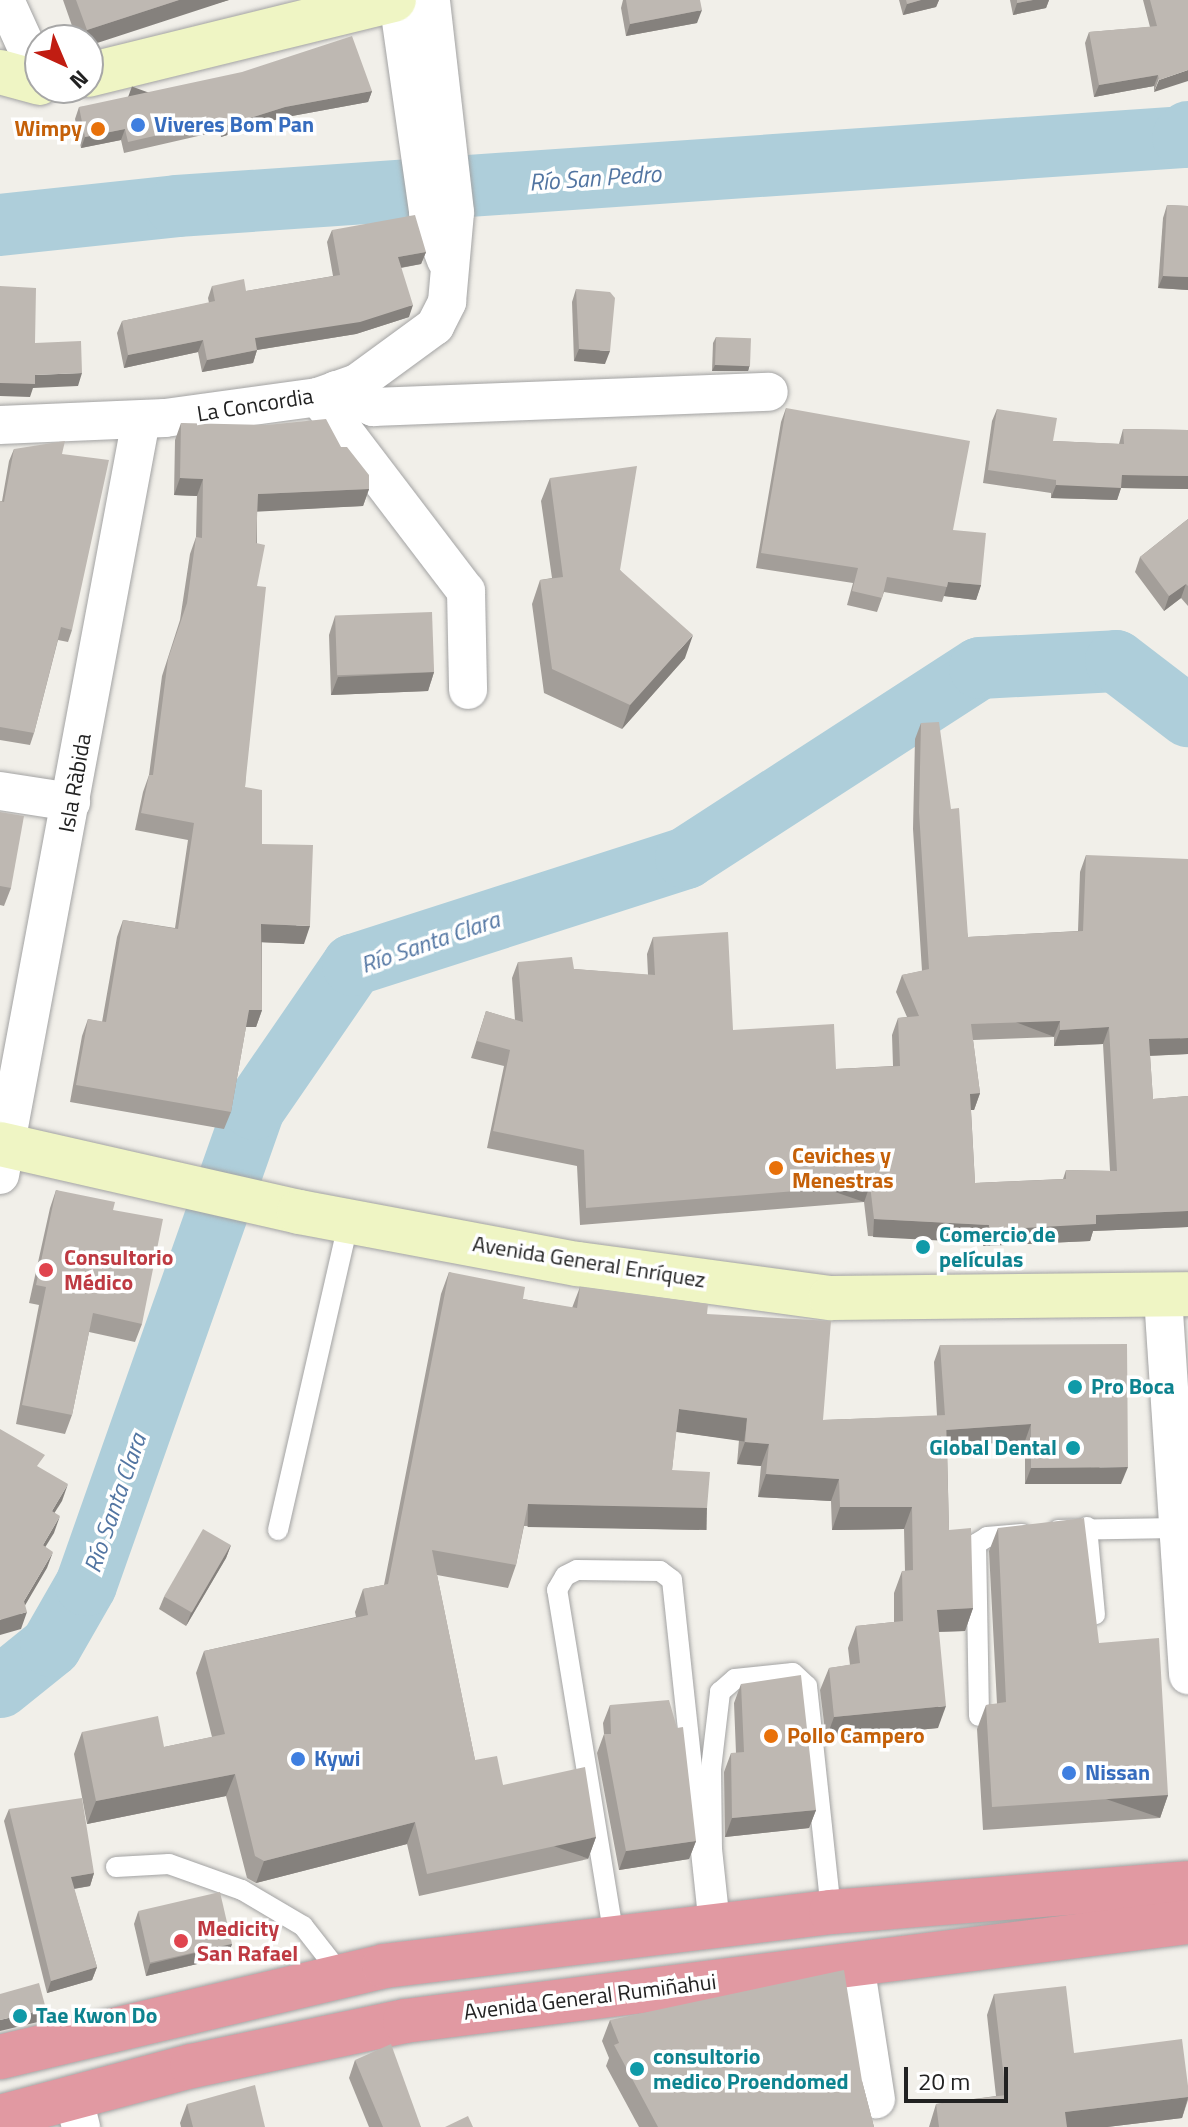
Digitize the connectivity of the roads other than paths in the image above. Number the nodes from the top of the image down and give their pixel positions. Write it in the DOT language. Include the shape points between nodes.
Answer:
graph roads {
  1 [pos="5,0"];
  2 [pos="396,0"];
  3 [pos="431,0"];
  4 [pos="24,42"];
  5 [pos="422,59"];
  6 [pos="104,71"];
  7 [pos="0,72"];
  8 [pos="24,79"];
  9 [pos="24,88"];
  10 [pos="0,95"];
  11 [pos="769,392"];
  12 [pos="327,393"];
  13 [pos="141,420"];
  14 [pos="0,425"];
  15 [pos="468,690"];
  16 [pos="0,791"];
  17 [pos="71,802"];
  18 [pos="3,1155"];
  19 [pos="349,1221"];
  20 [pos="1175,1295"];
  21 [pos="1087,1527"];
  22 [pos="1177,1528"];
  23 [pos="278,1530"];
  24 [pos="1097,1633"];
  25 [pos="1188,1675"];
  26 [pos="979,1716"];
  27 [pos="116,1867"];
  28 [pos="1188,1883"];
  29 [pos="831,1912"];
  30 [pos="1188,1922"];
  31 [pos="715,1924"];
  32 [pos="614,1937"];
  33 [pos="855,1964"];
  34 [pos="342,1976"];
  35 [pos="0,2057"];
  36 [pos="876,2099"];
  37 [pos="78,2113"];
  38 [pos="0,2117"];
  1 -- 4 [label="street"];
  2 -- 5 [label="street, La Concordia"];
  2 -- 6 [label="main road"];
  3 -- 5 [label="street, La Concordia"];
  5 -- 12 [label="street, La Concordia" via="451,274 447,302 435,326 392,361"];
  7 -- 8 [label="main road"];
  9 -- 10 [label="main road"];
  11 -- 12 [label="street" via="373,407"];
  12 -- 13 [label="street, La Concordia"];
  12 -- 15 [label="street" via="466,591"];
  13 -- 14 [label="street, La Concordia"];
  13 -- 17 [label="street, Isla Ràbida"];
  16 -- 17 [label="street"];
  17 -- 18 [label="street, Isla Ràbida"];
  18 -- 19 [label="main road, Avenida General Enríquez" via="177,1181"];
  19 -- 20 [label="main road, Avenida General Enríquez" via="578,1264 831,1298"];
  19 -- 23 [label="lane"];
  20 -- 22 [label="street"];
  21 -- 22 [label="lane"];
  21 -- 24 [label="lane"];
  21 -- 26 [label="lane" via="987,1537 976,1544"];
  22 -- 25 [label="street"];
  27 -- 34 [label="lane" via="169,1864 242,1890 303,1926"];
  28 -- 29 [label="highway"];
  29 -- 31 [label="highway"];
  29 -- 31 [label="lane" via="807,1686 793,1673 735,1679 720,1692 711,1769"];
  30 -- 33 [label="highway, Avenida General Rumiñahui"];
  31 -- 32 [label="highway"];
  31 -- 32 [label="lane" via="672,1580 660,1571 577,1570 565,1576 557,1590"];
  32 -- 34 [label="highway"];
  33 -- 36 [label="street"];
  33 -- 37 [label="highway, Avenida General Rumiñahui" via="405,2021 192,2066"];
  34 -- 35 [label="highway"];
  37 -- 38 [label="highway, Avenida General Rumiñahui"];
}
